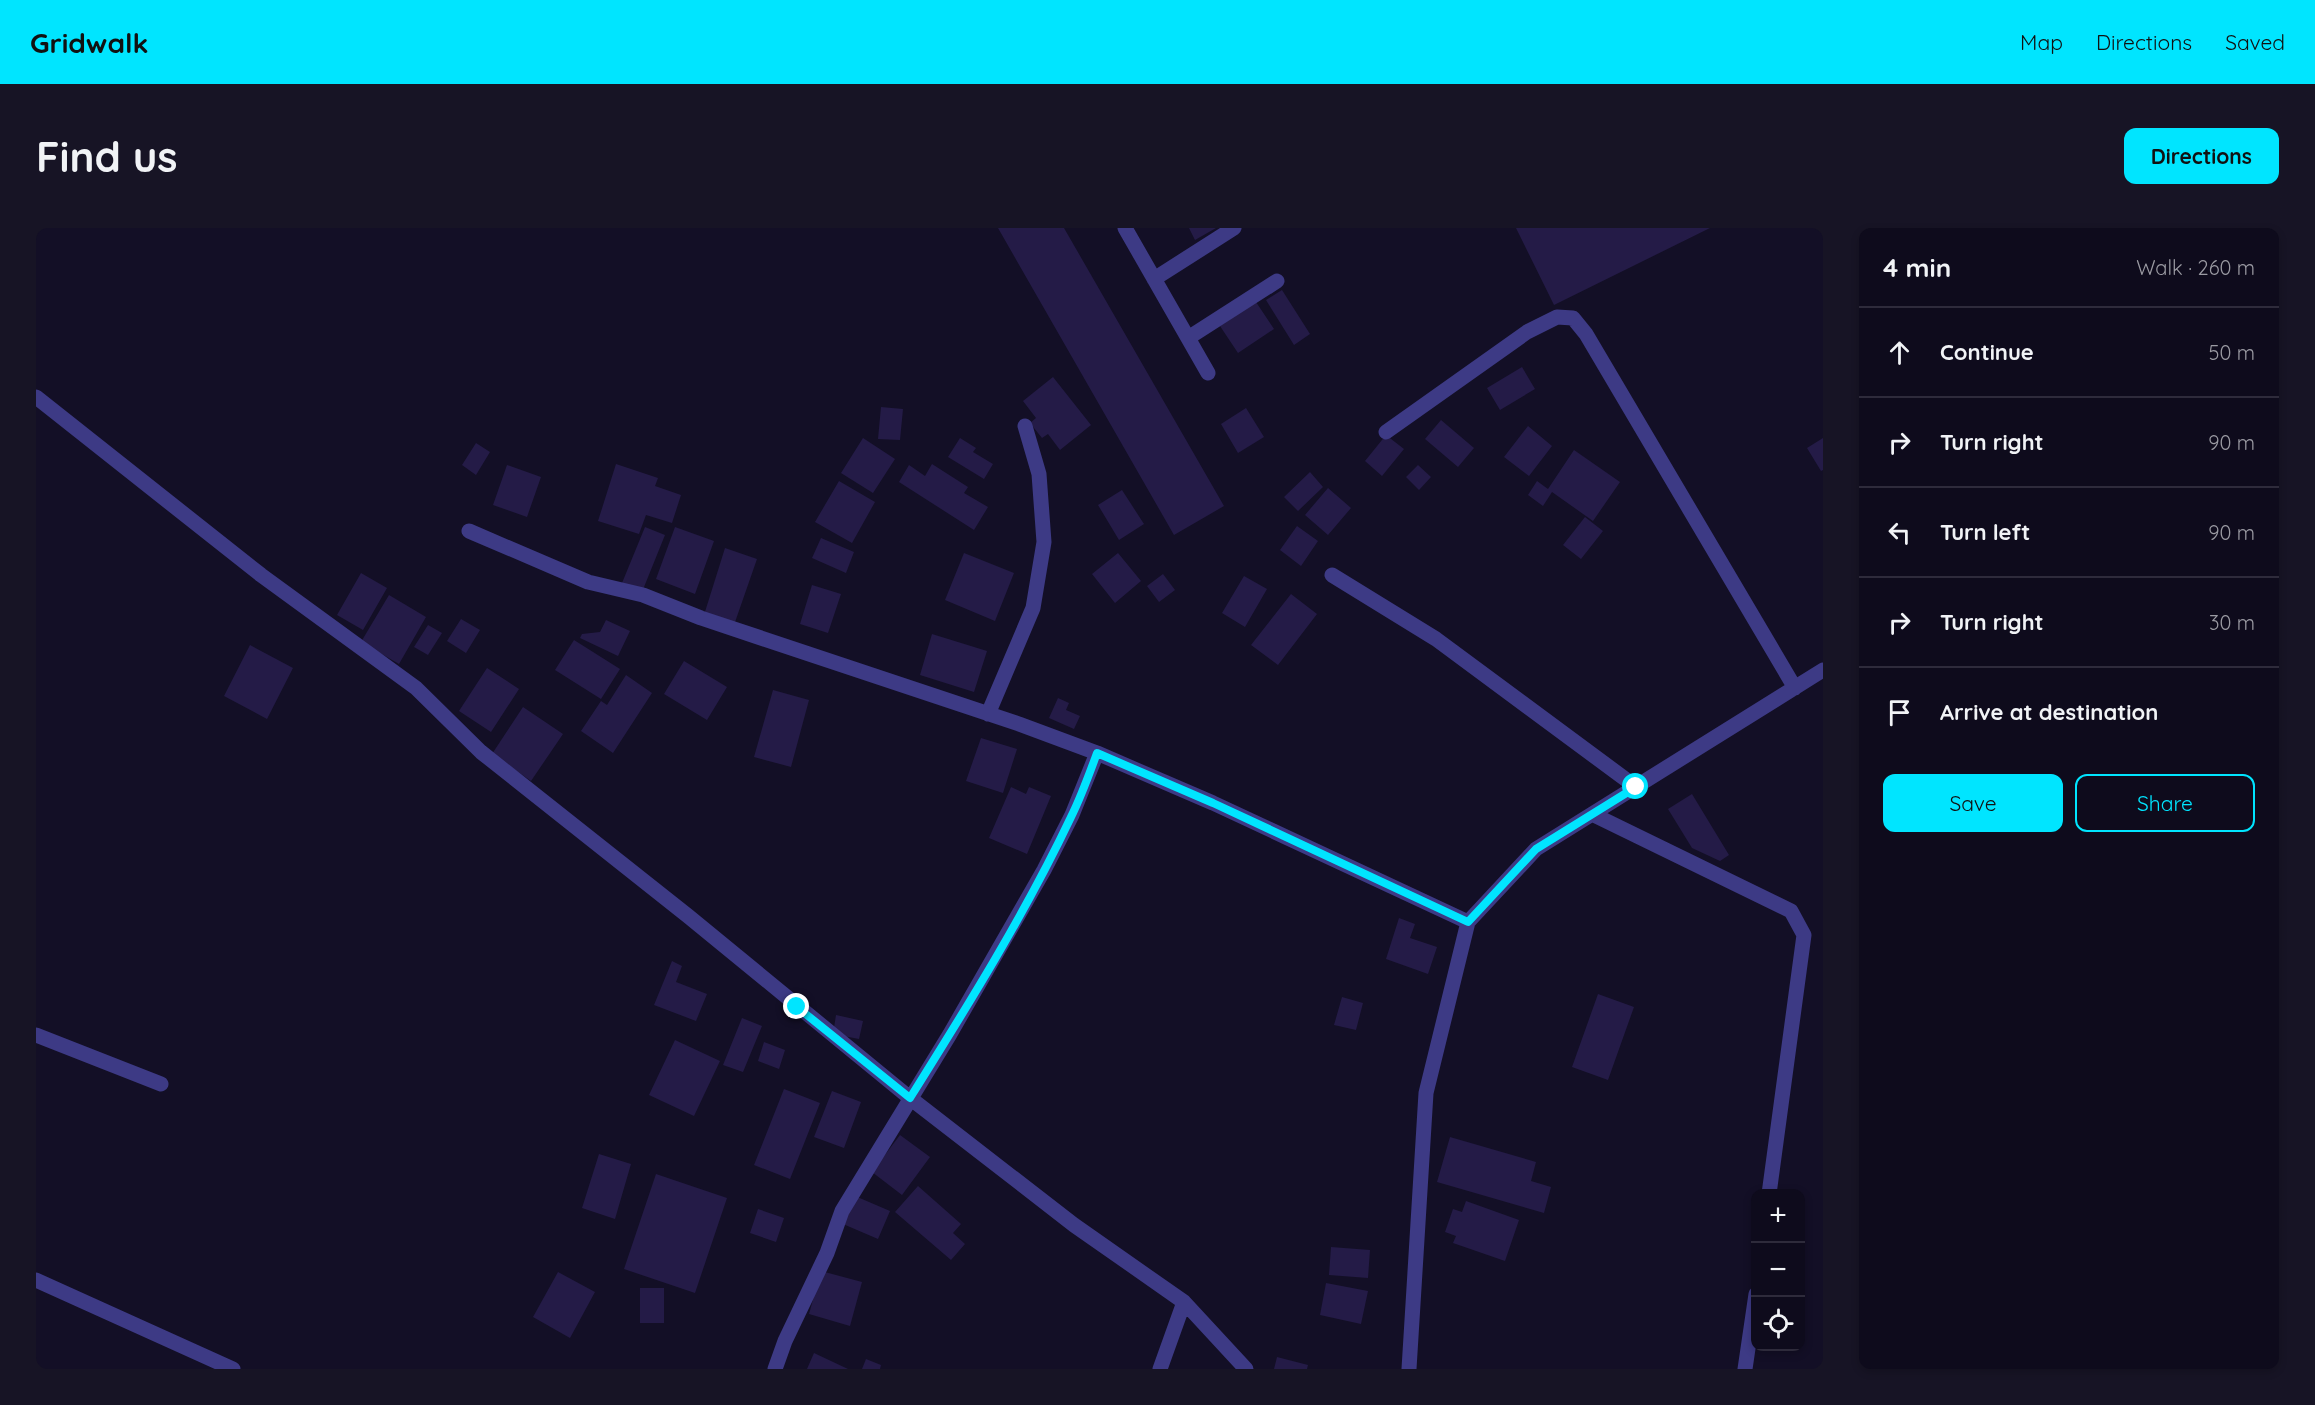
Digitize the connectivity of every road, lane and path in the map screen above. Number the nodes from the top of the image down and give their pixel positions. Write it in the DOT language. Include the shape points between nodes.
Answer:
graph roads {
  1 [pos="1125,228"];
  2 [pos="1234,228"];
  3 [pos="1155,279"];
  4 [pos="1277,281"];
  5 [pos="1188,338"];
  6 [pos="1208,373"];
  7 [pos="36,397"];
  8 [pos="1025,426"];
  9 [pos="1386,432"];
  10 [pos="469,531"];
  11 [pos="1332,575"];
  12 [pos="1823,670"];
  13 [pos="1795,688"];
  14 [pos="988,714"];
  15 [pos="1097,753"];
  16 [pos="1636,787"];
  17 [pos="1592,814"];
  18 [pos="1468,922"];
  19 [pos="36,1035"];
  20 [pos="161,1084"];
  21 [pos="910,1098"];
  22 [pos="1770,1189"];
  23 [pos="36,1280"];
  24 [pos="1755,1297"];
  25 [pos="1184,1302"];
  26 [pos="233,1369"];
  27 [pos="775,1369"];
  28 [pos="1160,1369"];
  29 [pos="1245,1369"];
  30 [pos="1409,1369"];
  31 [pos="1745,1369"];
  1 -- 3 [label="street"];
  2 -- 3 [label="street"];
  3 -- 5 [label="street"];
  4 -- 5 [label="street"];
  5 -- 6 [label="street"];
  7 -- 21 [label="street" via="261,575 416,688 481,752"];
  8 -- 14 [label="street" via="1039,474 1044,542 1033,608"];
  9 -- 13 [label="street" via="1527,332 1557,317 1573,318"];
  10 -- 14 [label="street" via="588,582 643,596"];
  11 -- 16 [label="street" via="1436,639"];
  12 -- 13 [label="street"];
  13 -- 16 [label="street"];
  14 -- 15 [label="street"];
  15 -- 18 [label="street"];
  15 -- 21 [label="street" via="1044,870"];
  16 -- 17 [label="street"];
  17 -- 18 [label="street" via="1536,849"];
  17 -- 22 [label="street" via="1791,911 1804,935"];
  18 -- 30 [label="street" via="1426,1093"];
  19 -- 20 [label="street"];
  21 -- 25 [label="street" via="1074,1225"];
  21 -- 27 [label="street" via="842,1211"];
  23 -- 26 [label="street"];
  24 -- 31 [label="street"];
  25 -- 28 [label="street"];
  25 -- 29 [label="street"];
}
